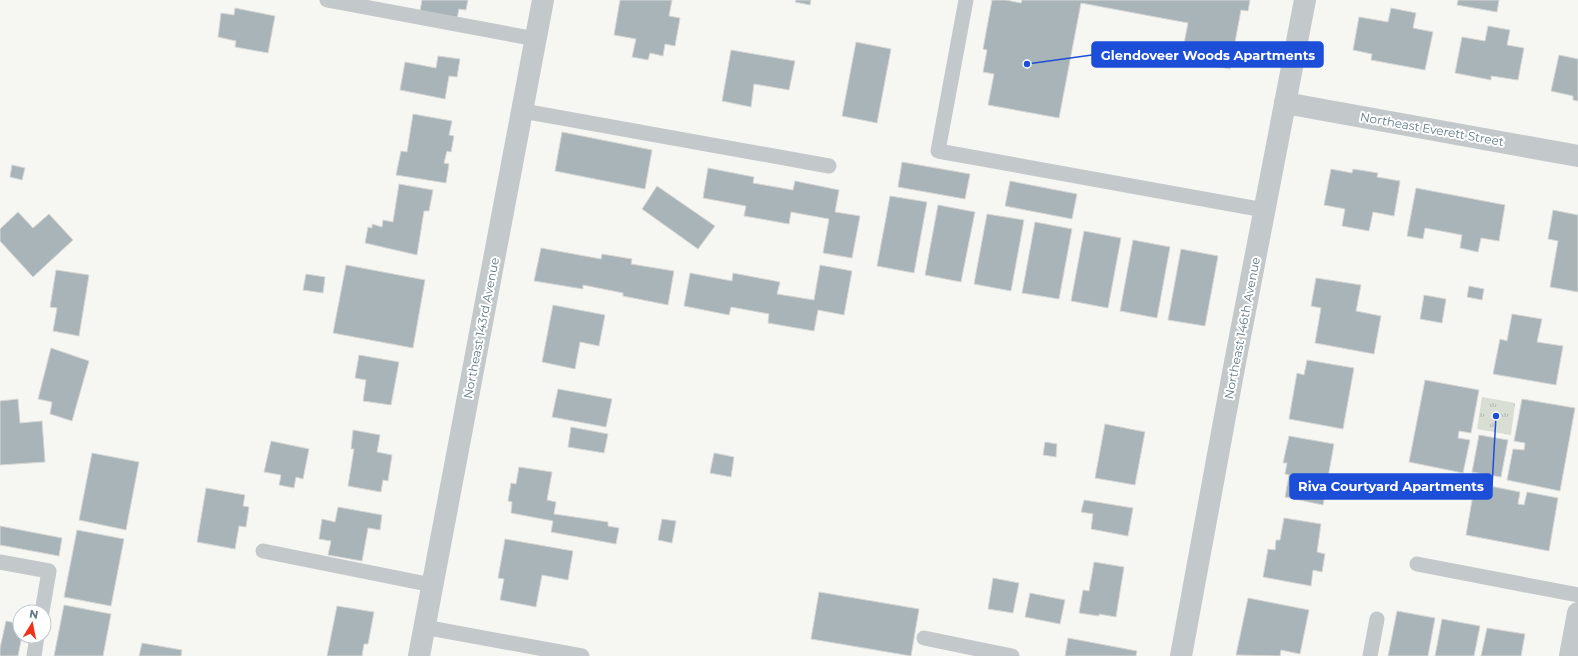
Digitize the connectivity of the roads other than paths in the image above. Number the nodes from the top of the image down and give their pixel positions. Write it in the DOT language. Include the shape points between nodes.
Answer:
graph roads {
  1 [pos="327,0"];
  2 [pos="543,0"];
  3 [pos="966,0"];
  4 [pos="1305,0"];
  5 [pos="536,39"];
  6 [pos="1285,103"];
  7 [pos="523,110"];
  8 [pos="1578,156"];
  9 [pos="829,166"];
  10 [pos="1264,210"];
  11 [pos="263,551"];
  12 [pos="0,562"];
  13 [pos="1417,564"];
  14 [pos="432,585"];
  15 [pos="1578,595"];
  16 [pos="43,604"];
  17 [pos="1578,614"];
  18 [pos="1377,619"];
  19 [pos="424,627"];
  20 [pos="924,638"];
  21 [pos="36,644"];
  22 [pos="1573,653"];
  23 [pos="34,656"];
  24 [pos="419,656"];
  25 [pos="582,656"];
  26 [pos="1012,656"];
  27 [pos="1181,656"];
  28 [pos="1370,656"];
  1 -- 5 [label="lane"];
  2 -- 5 [label="street, Northeast 143rd Avenue"];
  3 -- 10 [label="lane" via="938,150"];
  4 -- 6 [label="street, Northeast 146th Avenue"];
  5 -- 7 [label="street, Northeast 143rd Avenue"];
  6 -- 8 [label="street, Northeast Everett Street"];
  6 -- 10 [label="street, Northeast 146th Avenue"];
  7 -- 9 [label="lane"];
  7 -- 14 [label="street, Northeast 143rd Avenue"];
  10 -- 27 [label="street, Northeast 146th Avenue"];
  11 -- 14 [label="lane"];
  12 -- 16 [label="lane" via="49,571"];
  13 -- 15 [label="lane"];
  14 -- 19 [label="street, Northeast 143rd Avenue"];
  17 -- 22 [label="street"];
  18 -- 28 [label="lane"];
  19 -- 24 [label="street, Northeast 143rd Avenue"];
  19 -- 25 [label="lane"];
  20 -- 26 [label="lane"];
  21 -- 23 [label="lane"];
}
